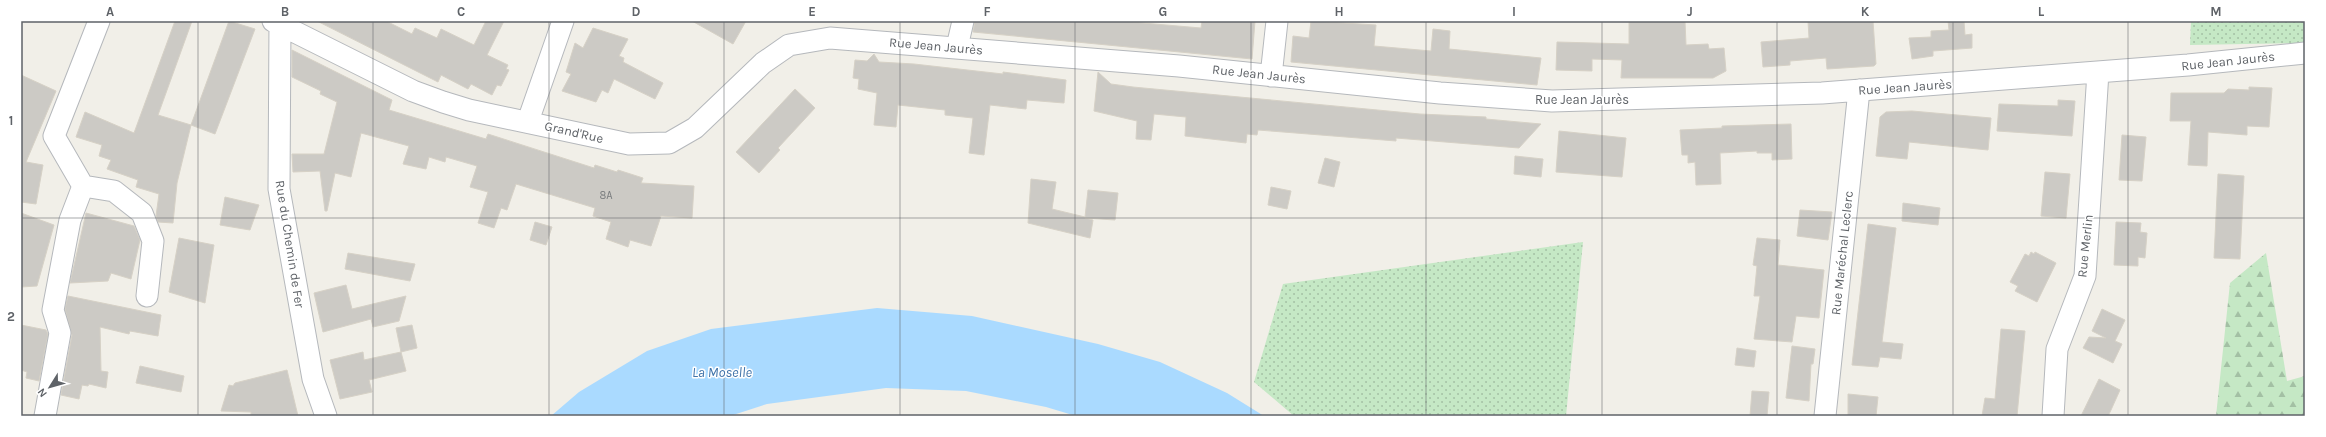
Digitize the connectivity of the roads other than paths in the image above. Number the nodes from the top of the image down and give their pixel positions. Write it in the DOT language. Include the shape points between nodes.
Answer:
graph roads {
  1 [pos="98,21"];
  2 [pos="563,21"];
  3 [pos="963,21"];
  4 [pos="1277,21"];
  5 [pos="278,22"];
  6 [pos="859,39"];
  7 [pos="957,48"];
  8 [pos="2305,53"];
  9 [pos="2098,72"];
  10 [pos="1271,76"];
  11 [pos="1859,90"];
  12 [pos="528,121"];
  13 [pos="83,186"];
  14 [pos="147,296"];
  15 [pos="45,416"];
  16 [pos="326,416"];
  17 [pos="1825,416"];
  18 [pos="2053,416"];
  1 -- 13 [label="street" via="54,136"];
  2 -- 12 [label="street"];
  3 -- 7 [label="street"];
  4 -- 10 [label="street"];
  5 -- 12 [label="street, Grand'Rue" via="412,91 469,110"];
  5 -- 16 [label="street, Rue du Chemin de Fer" via="279,189 313,379"];
  6 -- 7 [label="street, Rue Jean Jaurès"];
  6 -- 12 [label="street, Grand'Rue" via="830,38 788,45 764,63 695,128 669,143 629,144"];
  7 -- 10 [label="street, Rue Jean Jaurès"];
  8 -- 9 [label="street, Rue Jean Jaurès"];
  9 -- 11 [label="street, Rue Jean Jaurès"];
  9 -- 18 [label="street, Rue Merlin" via="2085,276 2057,349"];
  10 -- 11 [label="street, Rue Jean Jaurès" via="1552,101"];
  11 -- 17 [label="street, Rue Maréchal Leclerc"];
  13 -- 14 [label="street" via="114,191 142,213 153,241"];
  13 -- 15 [label="street" via="70,220 53,310 60,332"];
}
